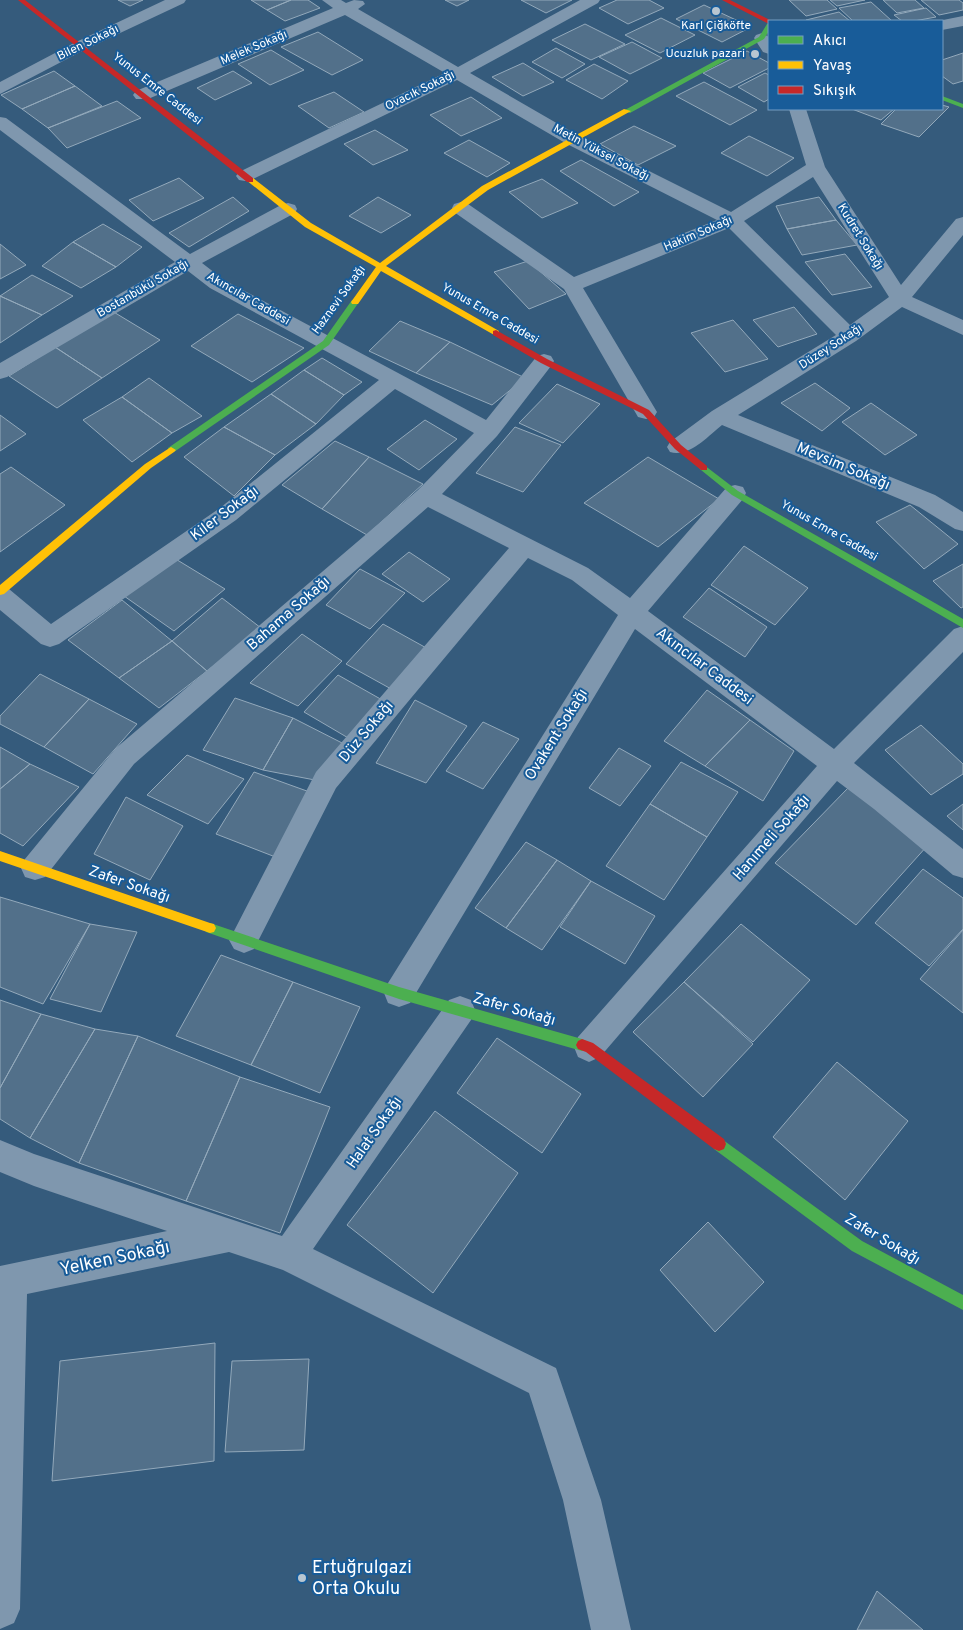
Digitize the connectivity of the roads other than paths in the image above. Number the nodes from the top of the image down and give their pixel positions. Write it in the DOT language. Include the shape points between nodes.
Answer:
graph roads {
  1 [pos="21,0"];
  2 [pos="178,0"];
  3 [pos="330,0"];
  4 [pos="365,0"];
  5 [pos="592,0"];
  6 [pos="725,0"];
  7 [pos="346,9"];
  8 [pos="963,21"];
  9 [pos="943,25"];
  10 [pos="768,33"];
  11 [pos="80,46"];
  12 [pos="458,74"];
  13 [pos="0,88"];
  14 [pos="142,95"];
  15 [pos="943,98"];
  16 [pos="963,106"];
  17 [pos="798,110"];
  18 [pos="0,122"];
  19 [pos="572,140"];
  20 [pos="816,167"];
  21 [pos="245,176"];
  22 [pos="461,208"];
  23 [pos="288,209"];
  24 [pos="732,220"];
  25 [pos="963,223"];
  26 [pos="188,262"];
  27 [pos="380,266"];
  28 [pos="572,285"];
  29 [pos="900,299"];
  30 [pos="963,328"];
  31 [pos="849,336"];
  32 [pos="326,343"];
  33 [pos="544,361"];
  34 [pos="2,367"];
  35 [pos="393,380"];
  36 [pos="646,412"];
  37 [pos="720,416"];
  38 [pos="490,431"];
  39 [pos="678,448"];
  40 [pos="734,493"];
  41 [pos="426,496"];
  42 [pos="963,523"];
  43 [pos="525,546"];
  44 [pos="0,591"];
  45 [pos="0,596"];
  46 [pos="632,613"];
  47 [pos="963,624"];
  48 [pos="963,636"];
  49 [pos="835,765"];
  50 [pos="0,856"];
  51 [pos="963,866"];
  52 [pos="35,868"];
  53 [pos="244,940"];
  54 [pos="399,992"];
  55 [pos="460,1010"];
  56 [pos="589,1047"];
  57 [pos="0,1156"];
  58 [pos="230,1235"];
  59 [pos="289,1256"];
  60 [pos="5,1282"];
  61 [pos="963,1303"];
  62 [pos="0,1609"];
  63 [pos="611,1630"];
  1 -- 11 [label="street, Yunus Emre Caddesi"];
  2 -- 11 [label="street, Bilen Sokağı"];
  3 -- 7 [label="street, Metin Yüksel Sokağı"];
  4 -- 7 [label="street, Melek Sokağı"];
  5 -- 12 [label="street, Ovacık Sokağı"];
  6 -- 10 [label="street"];
  7 -- 12 [label="street, Metin Yüksel Sokağı"];
  7 -- 14 [label="street, Melek Sokağı"];
  8 -- 9 [label="street"];
  10 -- 19 [label="street, Haznevi Sokağı"];
  11 -- 13 [label="street, Bilen Sokağı"];
  11 -- 14 [label="street, Yunus Emre Caddesi"];
  12 -- 19 [label="street, Metin Yüksel Sokağı"];
  12 -- 21 [label="street, Ovacık Sokağı"];
  14 -- 21 [label="street, Yunus Emre Caddesi"];
  15 -- 16 [label="street"];
  17 -- 20 [label="street, Kudret Sokağı"];
  18 -- 26 [label="street, Akıncılar Caddesi"];
  19 -- 22 [label="street, Haznevi Sokağı" via="485,188"];
  19 -- 24 [label="street, Metin Yüksel Sokağı"];
  20 -- 24 [label="street, Hakim Sokağı"];
  20 -- 29 [label="street, Kudret Sokağı"];
  21 -- 23 [label="street, Yunus Emre Caddesi"];
  22 -- 27 [label="street, Haznevi Sokağı"];
  22 -- 28 [label="street"];
  23 -- 26 [label="street, Bostanbükü Sokağı"];
  23 -- 27 [label="street, Yunus Emre Caddesi" via="308,225"];
  24 -- 28 [label="street, Hakim Sokağı"];
  24 -- 31 [label="street, Metin Yüksel Sokağı"];
  25 -- 29 [label="street, Düzey Sokağı"];
  26 -- 32 [label="street, Akıncılar Caddesi" via="217,284"];
  26 -- 34 [label="street, Bostanbükü Sokağı"];
  27 -- 32 [label="street, Haznevi Sokağı"];
  27 -- 33 [label="street, Yunus Emre Caddesi"];
  28 -- 36 [label="street"];
  29 -- 30 [label="street"];
  29 -- 31 [label="street, Düzey Sokağı"];
  31 -- 37 [label="street, Düzey Sokağı"];
  32 -- 35 [label="street, Akıncılar Caddesi"];
  32 -- 44 [label="street, Haznevi Sokağı" via="148,466"];
  33 -- 36 [label="street, Yunus Emre Caddesi"];
  33 -- 38 [label="street, Bahama Sokağı"];
  35 -- 38 [label="street, Akıncılar Caddesi"];
  35 -- 45 [label="street, Kiler Sokağı" via="228,514 50,637"];
  36 -- 39 [label="street, Yunus Emre Caddesi"];
  37 -- 39 [label="street, Düzey Sokağı"];
  37 -- 42 [label="street, Mevsim Sokağı" via="927,501"];
  38 -- 41 [label="street, Bahama Sokağı"];
  39 -- 40 [label="street, Yunus Emre Caddesi"];
  40 -- 46 [label="street, Ovakent Sokağı"];
  40 -- 47 [label="street, Yunus Emre Caddesi"];
  41 -- 43 [label="street, Akıncılar Caddesi"];
  41 -- 52 [label="street, Bahama Sokağı" via="125,756"];
  43 -- 46 [label="street, Akıncılar Caddesi" via="580,574"];
  43 -- 53 [label="street, Düz Sokağı" via="326,780"];
  46 -- 49 [label="street, Akıncılar Caddesi"];
  46 -- 54 [label="street, Ovakent Sokağı"];
  48 -- 49 [label="street, Hanımeli Sokağı"];
  49 -- 51 [label="street, Akıncılar Caddesi"];
  49 -- 56 [label="street, Hanımeli Sokağı"];
  50 -- 52 [label="street, Zafer Sokağı"];
  52 -- 53 [label="street, Zafer Sokağı"];
  53 -- 54 [label="street, Zafer Sokağı"];
  54 -- 55 [label="street, Zafer Sokağı"];
  55 -- 56 [label="street, Zafer Sokağı"];
  55 -- 59 [label="street, Halat Sokağı"];
  56 -- 61 [label="street, Zafer Sokağı" via="857,1246"];
  57 -- 58 [label="street"];
  58 -- 59 [label="street"];
  58 -- 60 [label="street, Yelken Sokağı"];
  59 -- 63 [label="street" via="544,1381 582,1500"];
  60 -- 62 [label="street"];
}
